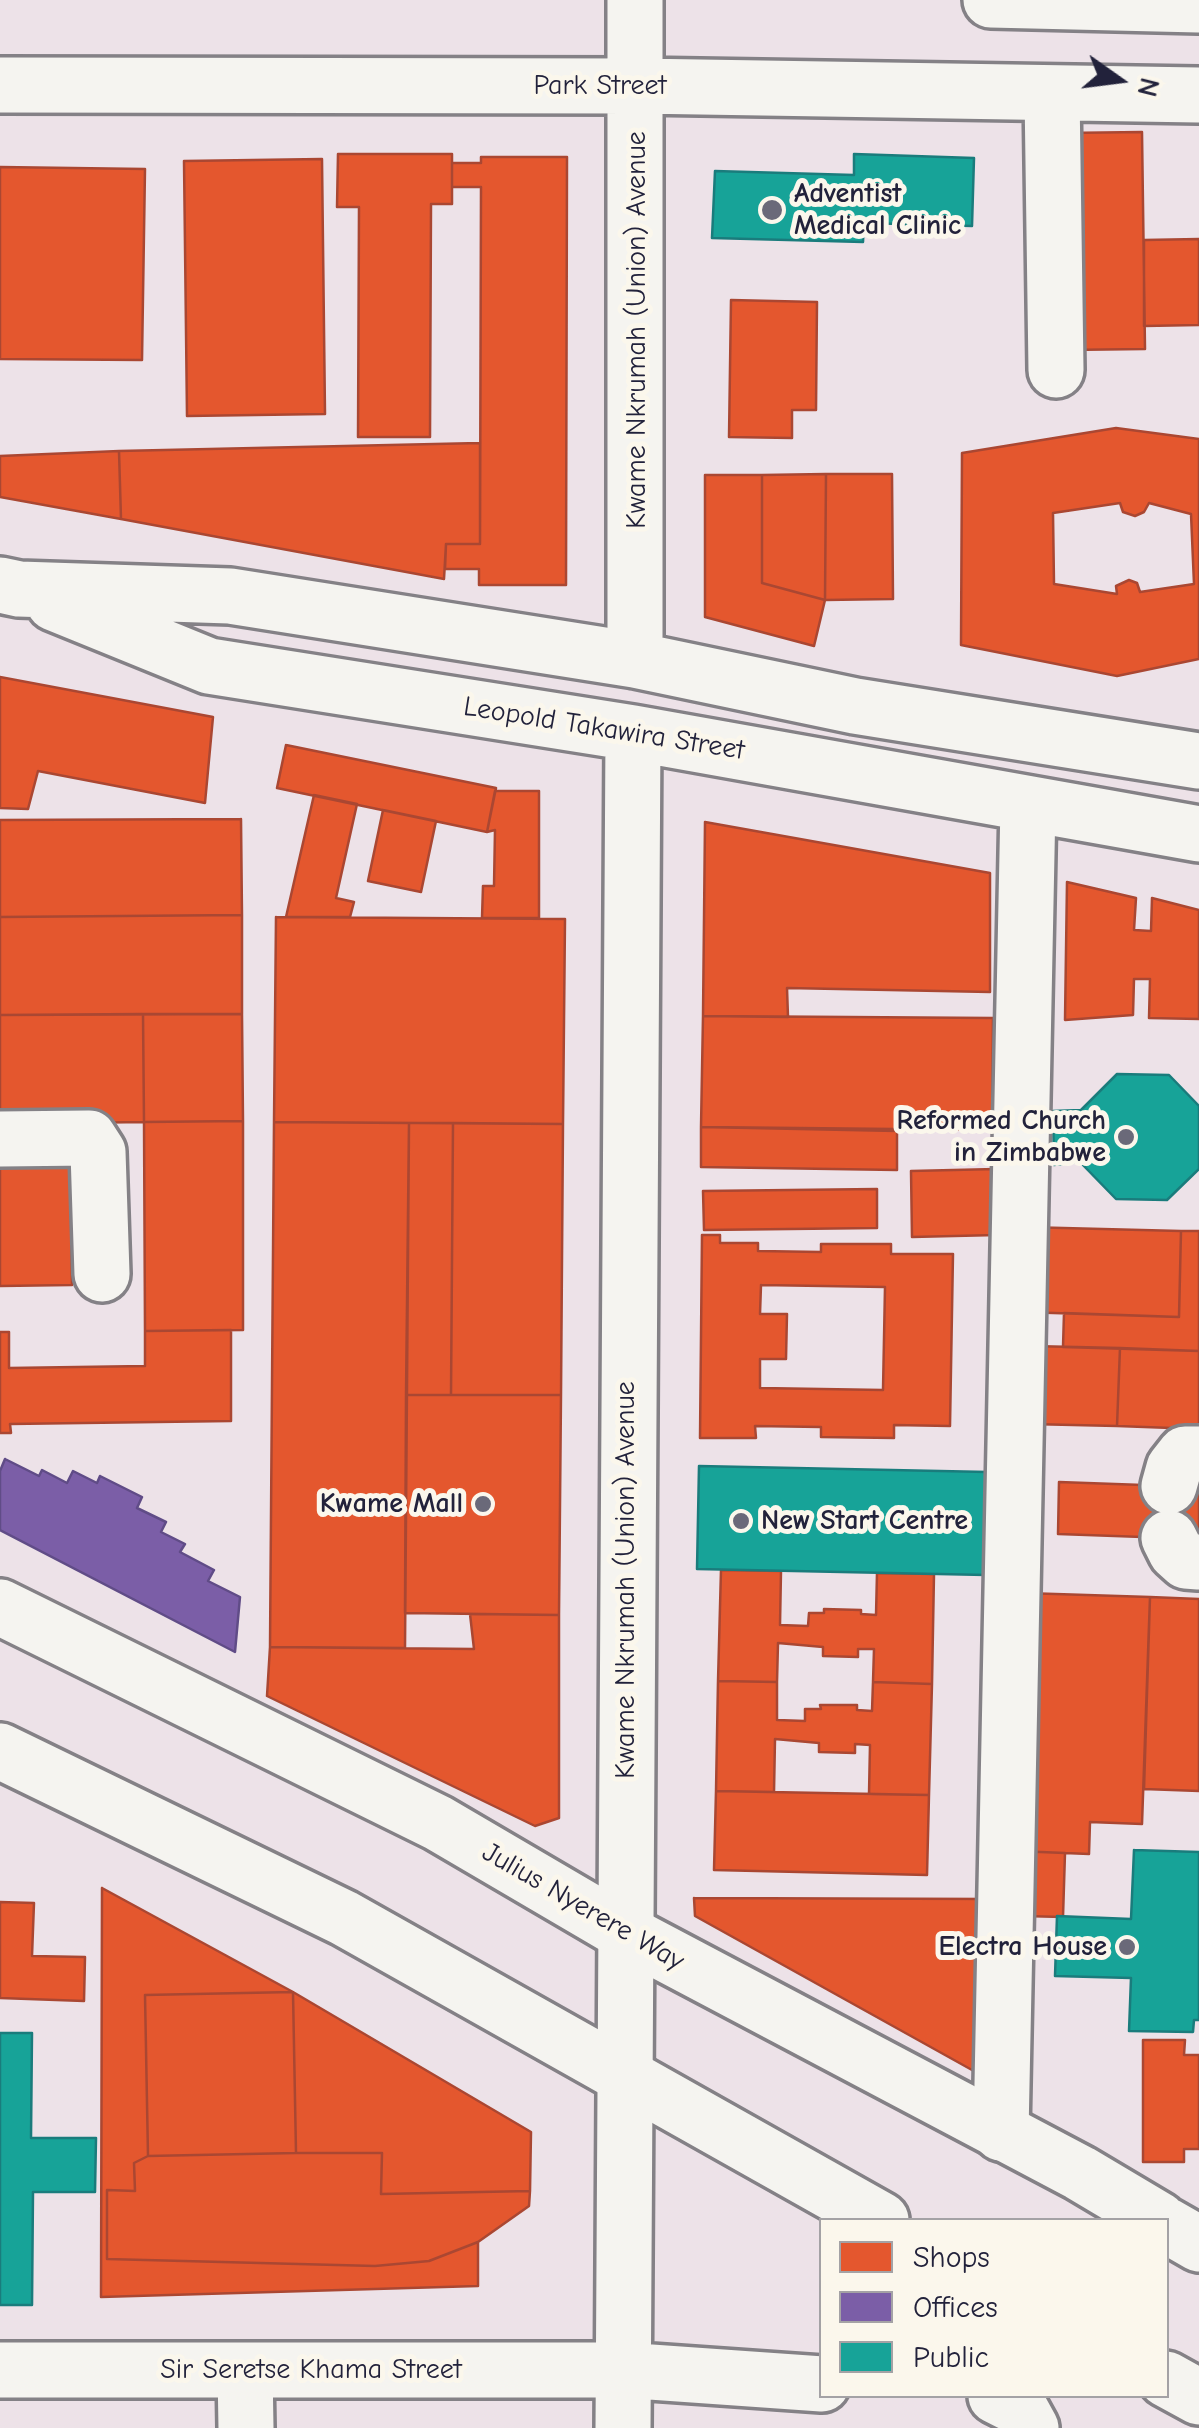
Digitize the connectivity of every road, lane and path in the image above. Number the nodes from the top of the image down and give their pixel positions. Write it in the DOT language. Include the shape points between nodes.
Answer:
graph roads {
  1 [pos="635,0"];
  2 [pos="991,0"];
  3 [pos="1199,5"];
  4 [pos="0,85"];
  5 [pos="638,86"];
  6 [pos="1052,93"];
  7 [pos="1199,94"];
  8 [pos="1056,370"];
  9 [pos="10,587"];
  10 [pos="635,660"];
  11 [pos="633,733"];
  12 [pos="1199,762"];
  13 [pos="1028,804"];
  14 [pos="1199,834"];
  15 [pos="0,1140"];
  16 [pos="102,1274"];
  17 [pos="0,1606"];
  18 [pos="0,1750"];
  19 [pos="624,1932"];
  20 [pos="626,2078"];
  21 [pos="1001,2133"];
  22 [pos="877,2218"];
  23 [pos="1156,2218"];
  24 [pos="1169,2227"];
  25 [pos="1199,2244"];
  26 [pos="0,2370"];
  27 [pos="245,2370"];
  28 [pos="622,2370"];
  29 [pos="1169,2381"];
  30 [pos="819,2384"];
  31 [pos="1000,2398"];
  32 [pos="1199,2398"];
  33 [pos="246,2428"];
  34 [pos="623,2428"];
  35 [pos="1031,2428"];
  1 -- 5 [label="street, Kwame Nkrumah (Union) Avenue"];
  2 -- 3 [label="street"];
  4 -- 5 [label="street, Park Street"];
  5 -- 6 [label="street, Park Street"];
  5 -- 10 [label="street, Kwame Nkrumah (Union) Avenue"];
  6 -- 7 [label="street, Park Street"];
  6 -- 8 [label="street"];
  9 -- 10 [label="street, Leopold Takawira Street" via="230,596"];
  9 -- 11 [label="street, Leopold Takawira Street" via="209,666"];
  10 -- 12 [label="street, Leopold Takawira Street" via="855,706"];
  11 -- 13 [label="street, Leopold Takawira Street"];
  11 -- 19 [label="street, Kwame Nkrumah (Union) Avenue"];
  13 -- 14 [label="street, Leopold Takawira Street"];
  13 -- 21 [label="street"];
  15 -- 16 [label="street" via="89,1138 98,1152"];
  17 -- 19 [label="street, Julius Nyerere Way" via="438,1824"];
  18 -- 20 [label="street" via="344,1918"];
  19 -- 20 [label="street, Kwame Nkrumah (Union) Avenue"];
  19 -- 21 [label="street, Julius Nyerere Way"];
  20 -- 22 [label="street"];
  20 -- 28 [label="street, Kwame Nkrumah (Union) Avenue"];
  21 -- 23 [label="street, Julius Nyerere Way"];
  24 -- 25 [label="street"];
  26 -- 27 [label="street, Sir Seretse Khama Street"];
  27 -- 28 [label="street, Sir Seretse Khama Street"];
  27 -- 33 [label="street"];
  28 -- 30 [label="street, Sir Seretse Khama Street"];
  28 -- 34 [label="street, Kwame Nkrumah (Union) Avenue"];
  29 -- 32 [label="street"];
  31 -- 35 [label="street" via="1020,2408"];
}
